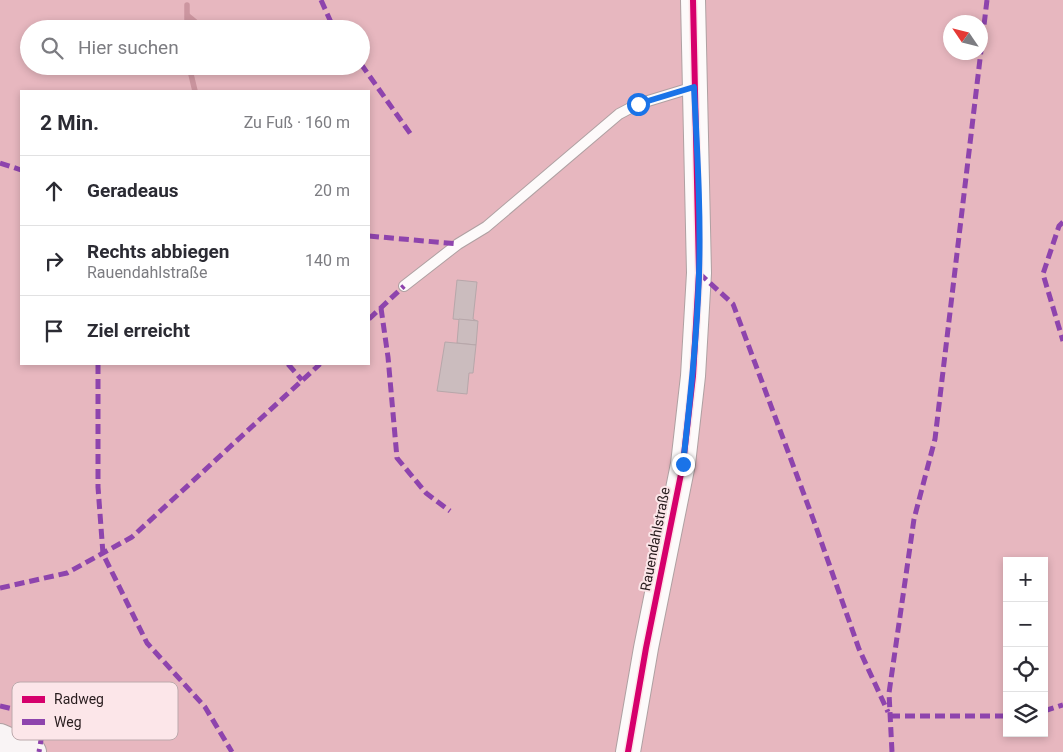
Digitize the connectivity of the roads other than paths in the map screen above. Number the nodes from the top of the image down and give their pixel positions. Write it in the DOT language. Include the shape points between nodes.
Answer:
graph roads {
  1 [pos="693,0"];
  2 [pos="694,87"];
  3 [pos="404,286"];
  4 [pos="0,738"];
  5 [pos="32,752"];
  6 [pos="628,752"];
  1 -- 2 [label="street, Rauendahlstraße"];
  2 -- 3 [label="lane" via="638,104 619,114 486,227 458,244"];
  2 -- 6 [label="street, Rauendahlstraße" via="699,273 693,376 683,464"];
  4 -- 5 [label="main road"];
}
